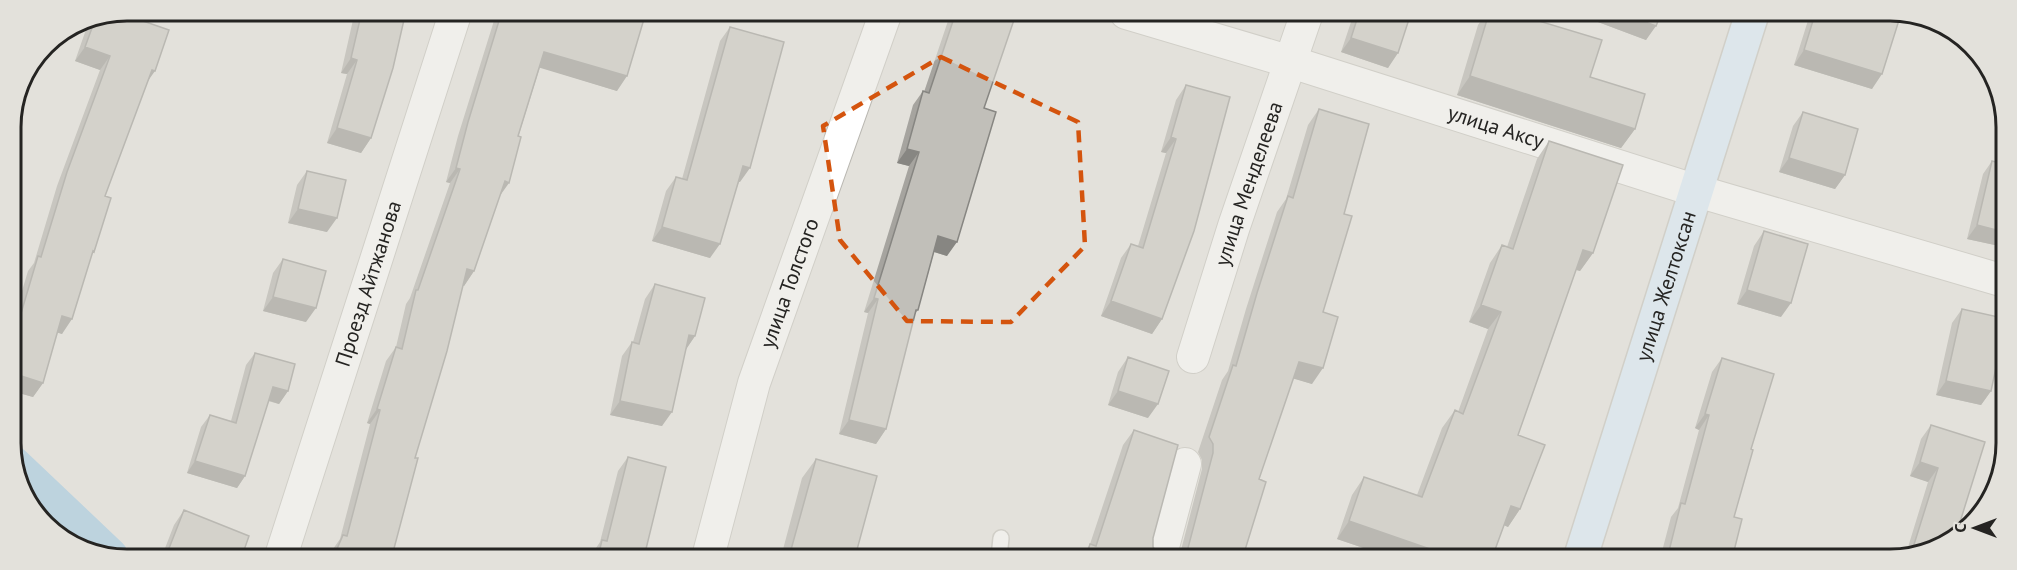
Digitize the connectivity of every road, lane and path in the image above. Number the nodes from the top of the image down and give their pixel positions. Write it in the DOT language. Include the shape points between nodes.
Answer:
graph roads {
  1 [pos="453,21"];
  2 [pos="883,21"];
  3 [pos="1153,21"];
  4 [pos="1305,21"];
  5 [pos="1750,21"];
  6 [pos="1292,62"];
  7 [pos="1697,191"];
  8 [pos="1996,278"];
  9 [pos="1193,357"];
  10 [pos="1185,464"];
  11 [pos="1001,538"];
  12 [pos="283,549"];
  13 [pos="710,549"];
  14 [pos="1000,549"];
  15 [pos="1162,549"];
  16 [pos="1583,549"];
  1 -- 12 [label="street, Проезд Айтжанова"];
  2 -- 13 [label="street, улица Толстого" via="754,383"];
  3 -- 6 [label="street, улица Аксу"];
  4 -- 6 [label="street, улица Менделеева"];
  5 -- 7 [label="main road, улица Желтоксан"];
  6 -- 7 [label="street, улица Аксу"];
  6 -- 9 [label="street, улица Менделеева"];
  7 -- 8 [label="street, улица Аксу"];
  7 -- 16 [label="main road, улица Желтоксан"];
  10 -- 15 [label="street"];
  11 -- 14 [label="lane"];
}
